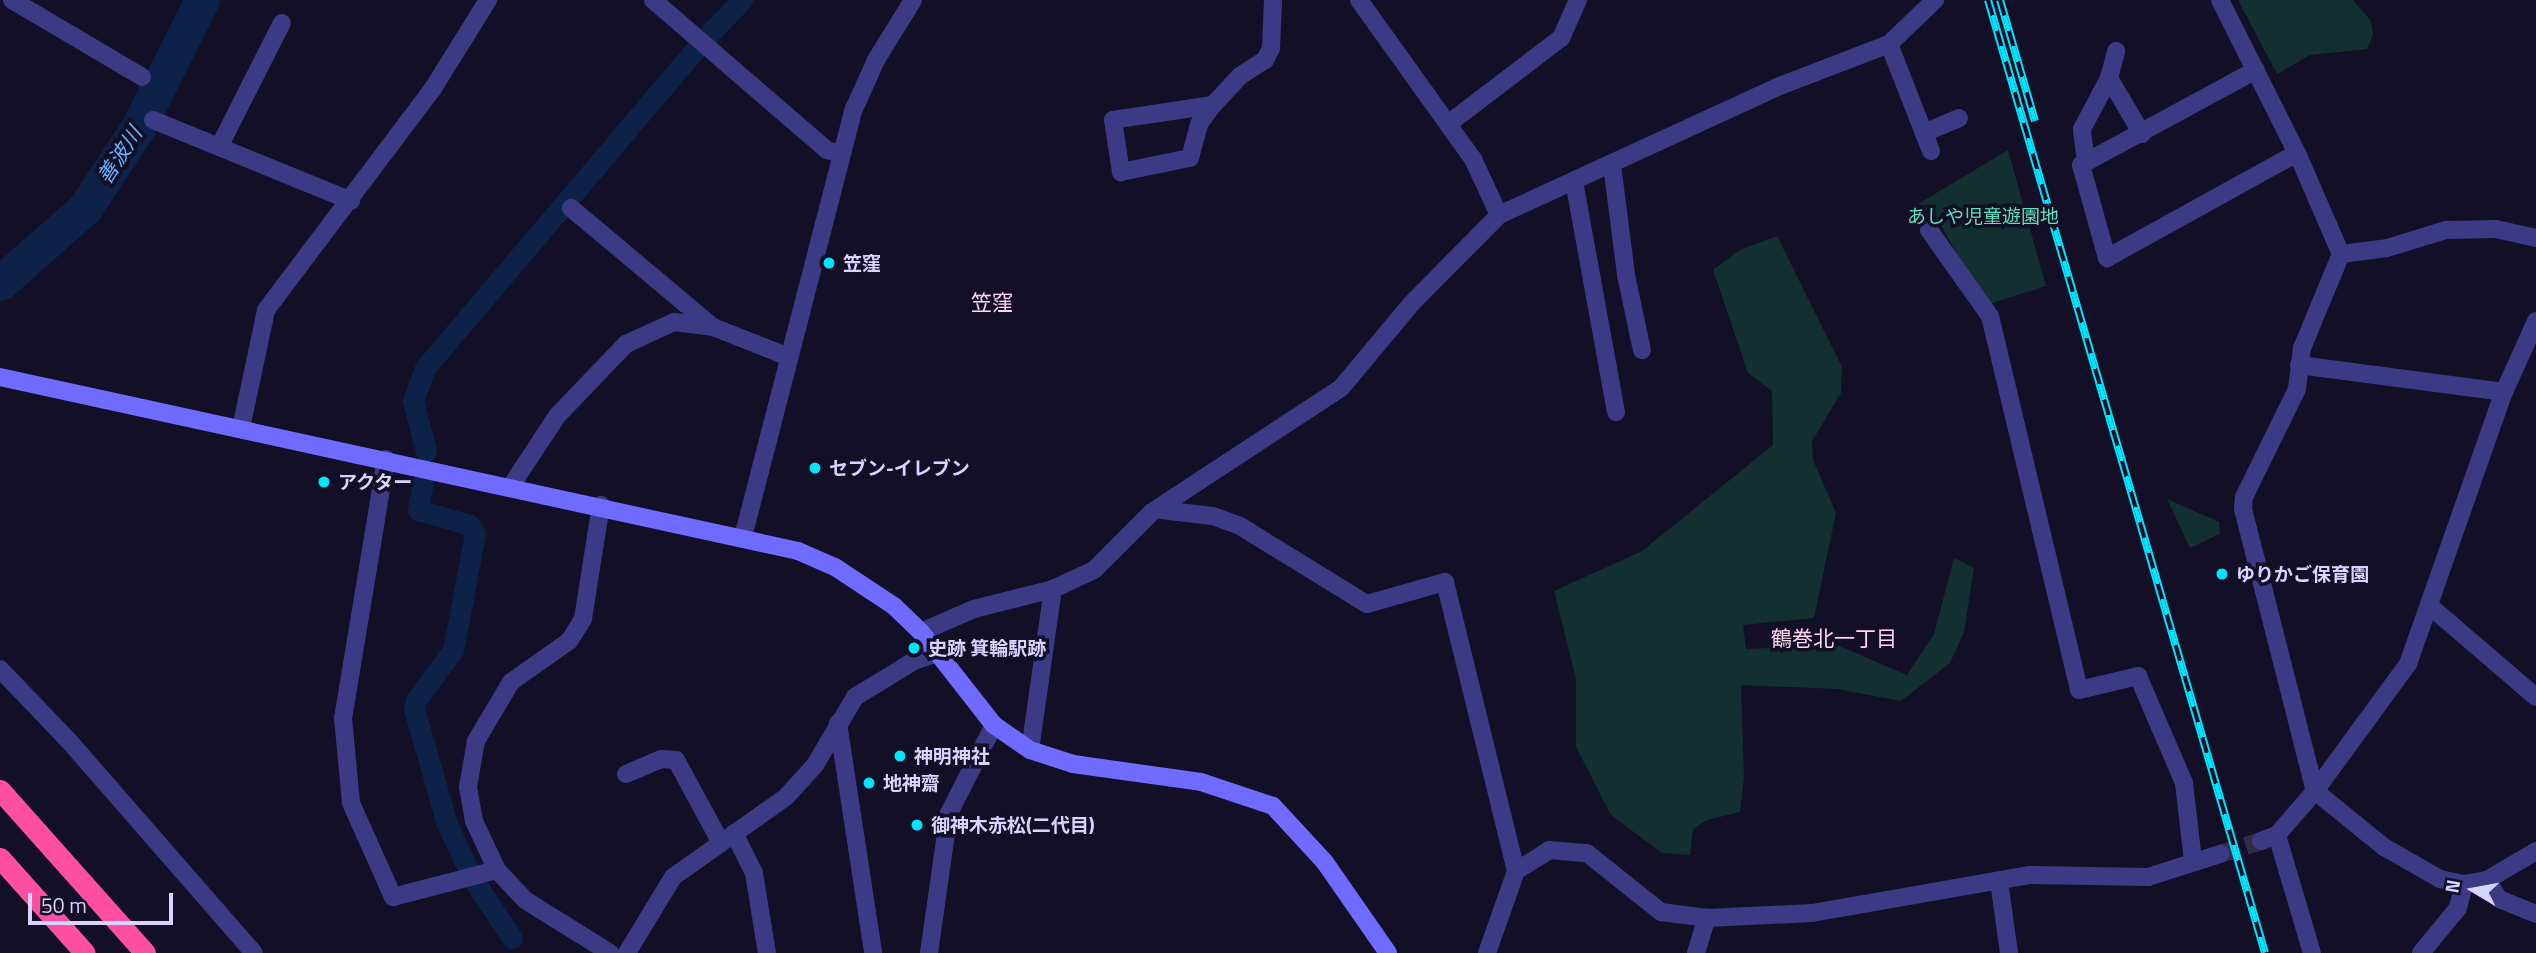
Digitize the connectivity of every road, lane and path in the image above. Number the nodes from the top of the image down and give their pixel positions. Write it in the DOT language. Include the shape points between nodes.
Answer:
graph roads {
  1 [pos="12,0"];
  2 [pos="488,0"];
  3 [pos="653,0"];
  4 [pos="913,0"];
  5 [pos="1273,0"];
  6 [pos="1359,0"];
  7 [pos="1578,0"];
  8 [pos="2220,0"];
  9 [pos="1922,4"];
  10 [pos="282,23"];
  11 [pos="1889,44"];
  12 [pos="2116,51"];
  13 [pos="2256,71"];
  14 [pos="142,77"];
  15 [pos="2109,78"];
  16 [pos="1213,105"];
  17 [pos="1959,118"];
  18 [pos="153,120"];
  19 [pos="1448,124"];
  20 [pos="1924,133"];
  21 [pos="2142,134"];
  22 [pos="219,147"];
  23 [pos="1931,151"];
  24 [pos="2297,153"];
  25 [pos="840,154"];
  26 [pos="2086,163"];
  27 [pos="1612,165"];
  28 [pos="1574,181"];
  29 [pos="351,201"];
  30 [pos="571,208"];
  31 [pos="1499,215"];
  32 [pos="1929,230"];
  33 [pos="2536,238"];
  34 [pos="2341,254"];
  35 [pos="2536,321"];
  36 [pos="713,327"];
  37 [pos="1642,350"];
  38 [pos="789,357"];
  39 [pos="2299,365"];
  40 [pos="0,377"];
  41 [pos="2504,392"];
  42 [pos="1616,412"];
  43 [pos="241,428"];
  44 [pos="386,459"];
  45 [pos="511,486"];
  46 [pos="601,505"];
  47 [pos="1161,510"];
  48 [pos="743,537"];
  49 [pos="1053,589"];
  50 [pos="2431,607"];
  51 [pos="921,632"];
  52 [pos="937,653"];
  53 [pos="0,669"];
  54 [pos="2536,697"];
  55 [pos="838,723"];
  56 [pos="994,725"];
  57 [pos="1030,750"];
  58 [pos="626,774"];
  59 [pos="0,790"];
  60 [pos="2315,791"];
  61 [pos="727,837"];
  62 [pos="2536,851"];
  63 [pos="2220,854"];
  64 [pos="0,858"];
  65 [pos="2193,860"];
  66 [pos="497,870"];
  67 [pos="1516,871"];
  68 [pos="2487,880"];
  69 [pos="1999,881"];
  70 [pos="2464,884"];
  71 [pos="2536,914"];
  72 [pos="1707,918"];
  73 [pos="85,953"];
  74 [pos="145,953"];
  75 [pos="254,953"];
  76 [pos="610,953"];
  77 [pos="627,953"];
  78 [pos="767,953"];
  79 [pos="873,953"];
  80 [pos="929,953"];
  81 [pos="1388,953"];
  82 [pos="1487,953"];
  83 [pos="1696,953"];
  84 [pos="2009,953"];
  85 [pos="2312,953"];
  86 [pos="2421,953"];
  1 -- 14 [label="street"];
  2 -- 29 [label="street" via="432,90"];
  3 -- 25 [label="street" via="827,150"];
  4 -- 25 [label="street" via="876,60"];
  5 -- 16 [label="street" via="1271,48 1265,60 1240,76"];
  6 -- 19 [label="street"];
  7 -- 19 [label="street" via="1561,38"];
  8 -- 13 [label="street"];
  9 -- 11 [label="street"];
  10 -- 22 [label="street"];
  11 -- 20 [label="street"];
  11 -- 27 [label="street" via="1777,87"];
  12 -- 15 [label="street"];
  13 -- 21 [label="street"];
  13 -- 24 [label="street"];
  15 -- 21 [label="street"];
  15 -- 26 [label="street" via="2082,129"];
  16 -- 16 [label="street" via="1199,124 1190,158 1121,172 1113,120"];
  17 -- 20 [label="street"];
  18 -- 22 [label="street"];
  19 -- 31 [label="street" via="1473,159"];
  20 -- 23 [label="street"];
  21 -- 26 [label="street"];
  22 -- 29 [label="street"];
  24 -- 26 [label="street" via="2107,258 2081,165"];
  24 -- 34 [label="street"];
  25 -- 38 [label="street"];
  27 -- 28 [label="street"];
  27 -- 37 [label="street" via="1626,275"];
  28 -- 31 [label="street"];
  28 -- 42 [label="street"];
  29 -- 43 [label="street" via="266,310"];
  30 -- 36 [label="street"];
  31 -- 47 [label="street" via="1412,303 1341,387"];
  32 -- 65 [label="street" via="1990,316 2079,690 2138,676 2184,783"];
  33 -- 34 [label="street" via="2496,229 2446,230 2387,248"];
  34 -- 39 [label="street" via="2315,310"];
  35 -- 41 [label="street"];
  36 -- 38 [label="street"];
  36 -- 45 [label="street" via="661,324 626,344 556,416"];
  38 -- 48 [label="street"];
  39 -- 41 [label="street"];
  39 -- 60 [label="street" via="2297,389 2244,496 2243,509"];
  40 -- 43 [label="main road"];
  41 -- 50 [label="street"];
  43 -- 44 [label="main road"];
  44 -- 45 [label="main road"];
  44 -- 66 [label="street" via="342,718 352,803 393,897"];
  45 -- 46 [label="main road"];
  46 -- 48 [label="main road"];
  46 -- 66 [label="street" via="583,619 569,641 511,682 476,741 468,787 474,821"];
  47 -- 49 [label="street" via="1152,512 1094,570"];
  47 -- 67 [label="street" via="1213,516 1240,526 1367,604 1445,582"];
  48 -- 51 [label="main road" via="798,551 835,567 871,589"];
  49 -- 51 [label="street" via="974,609"];
  49 -- 57 [label="street"];
  50 -- 54 [label="street"];
  50 -- 60 [label="street" via="2408,664"];
  51 -- 52 [label="main road"];
  52 -- 55 [label="street" via="914,661 855,697"];
  52 -- 56 [label="main road"];
  53 -- 75 [label="street"];
  55 -- 61 [label="street" via="815,765 786,797"];
  55 -- 79 [label="street"];
  56 -- 57 [label="main road"];
  56 -- 80 [label="street" via="949,813"];
  57 -- 81 [label="main road" via="1073,764 1200,782 1273,806 1324,861"];
  58 -- 61 [label="street" via="661,759 676,760"];
  59 -- 74 [label="highway"];
  60 -- 70 [label="street" via="2413,865 2440,880"];
  60 -- 85 [label="street" via="2269,838"];
  61 -- 77 [label="street" via="673,877"];
  61 -- 78 [label="street" via="754,873"];
  62 -- 68 [label="street"];
  63 -- 65 [label="street"];
  64 -- 73 [label="highway"];
  65 -- 69 [label="street" via="2148,877 2029,875"];
  66 -- 76 [label="street" via="525,900"];
  67 -- 72 [label="street" via="1549,850 1587,853 1661,912"];
  67 -- 82 [label="street"];
  68 -- 70 [label="street"];
  68 -- 71 [label="street" via="2499,899"];
  69 -- 72 [label="street" via="1812,913"];
  69 -- 84 [label="street"];
  70 -- 86 [label="street" via="2458,908"];
  72 -- 83 [label="street"];
}
